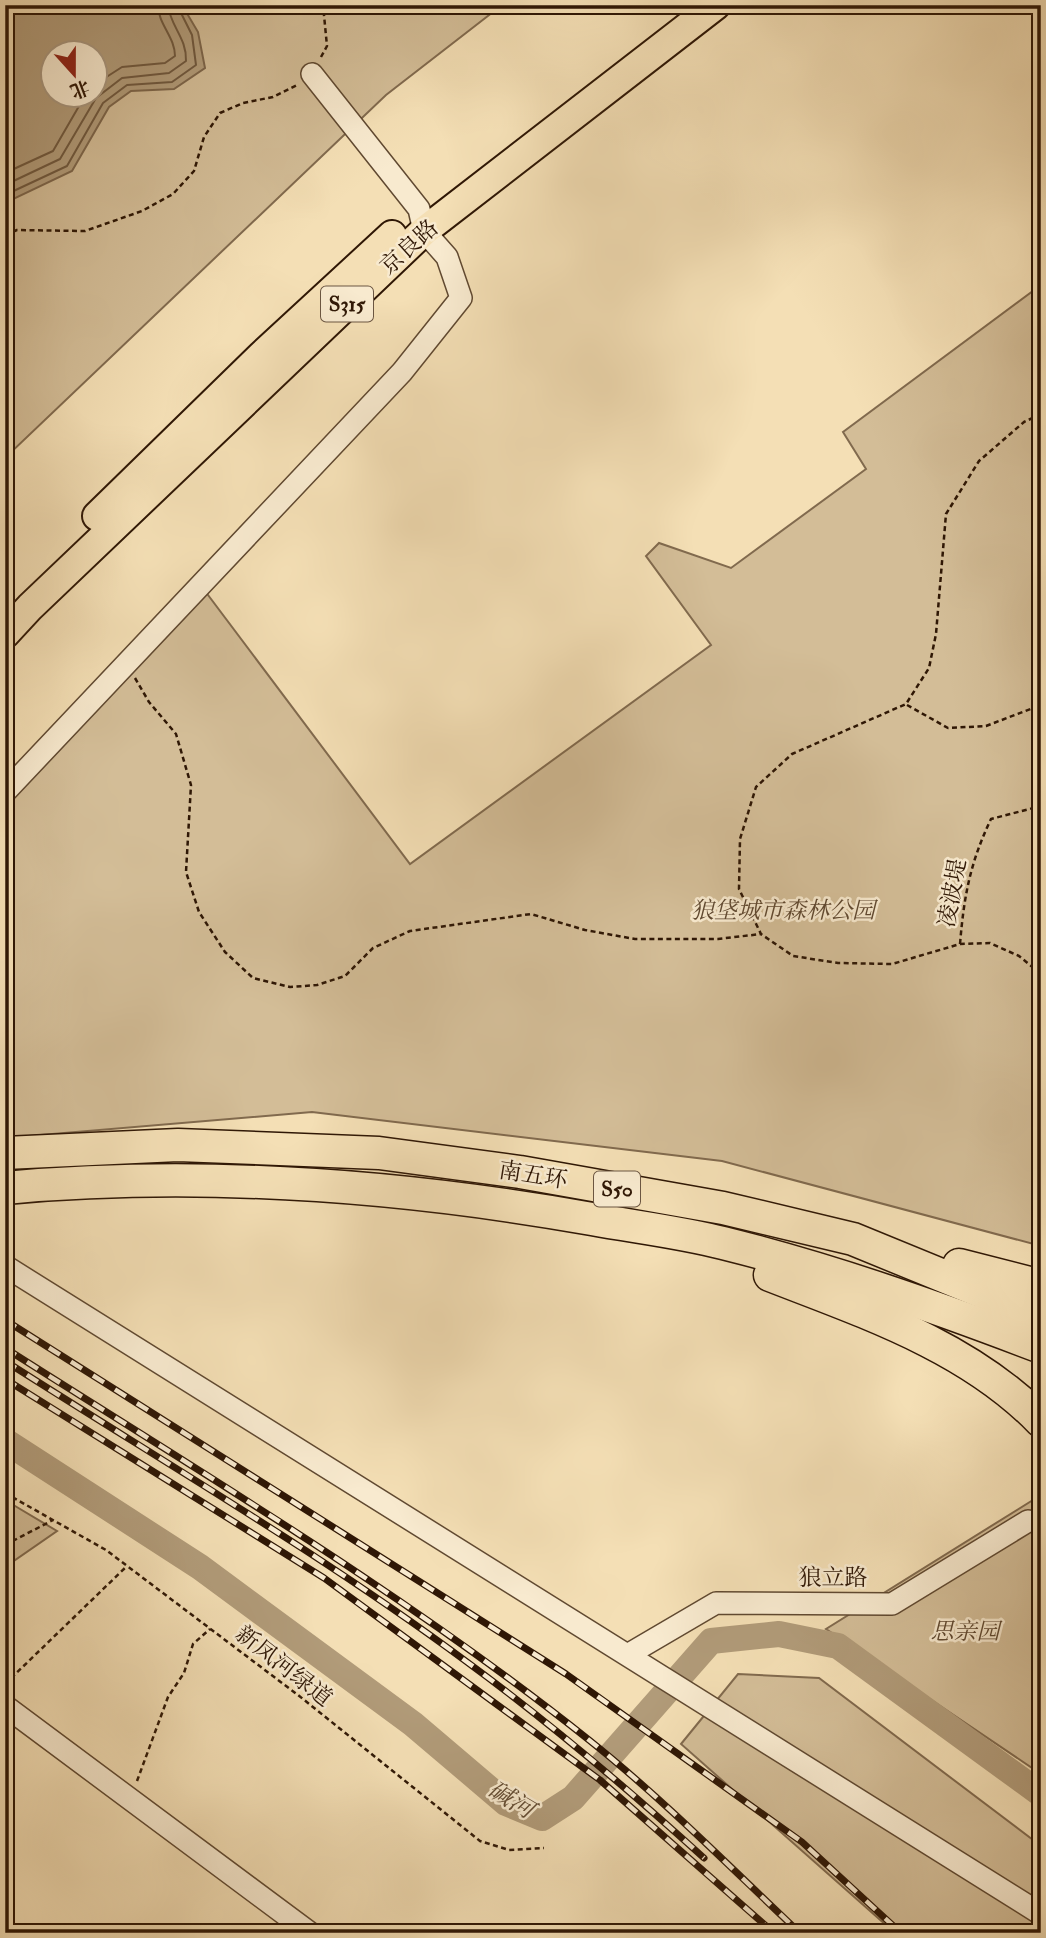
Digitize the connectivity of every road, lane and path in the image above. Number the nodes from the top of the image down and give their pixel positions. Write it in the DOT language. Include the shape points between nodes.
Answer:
graph roads {
  1 [pos="323,5"];
  2 [pos="687,5"];
  3 [pos="716,5"];
  4 [pos="312,74"];
  5 [pos="421,220"];
  6 [pos="5,235"];
  7 [pos="1041,414"];
  8 [pos="5,609"];
  9 [pos="5,634"];
  10 [pos="126,664"];
  11 [pos="906,704"];
  12 [pos="1041,705"];
  13 [pos="5,792"];
  14 [pos="1041,806"];
  15 [pos="761,934"];
  16 [pos="960,944"];
  17 [pos="1041,974"];
  18 [pos="5,1153"];
  19 [pos="5,1188"];
  20 [pos="651,1230"];
  21 [pos="853,1239"];
  22 [pos="5,1266"];
  23 [pos="1041,1286"];
  24 [pos="1041,1316"];
  25 [pos="1041,1347"];
  26 [pos="1041,1420"];
  27 [pos="5,1493"];
  28 [pos="53,1520"];
  29 [pos="1028,1521"];
  30 [pos="5,1545"];
  31 [pos="127,1566"];
  32 [pos="210,1629"];
  33 [pos="629,1655"];
  34 [pos="5,1684"];
  35 [pos="5,1706"];
  36 [pos="131,1799"];
  37 [pos="544,1848"];
  38 [pos="1041,1914"];
  39 [pos="310,1933"];
  1 -- 4 [label="path" via="327,46"];
  2 -- 5 [label="main road, 京良路 / S315"];
  3 -- 5 [label="main road, 京良路 / S315"];
  4 -- 5 [label="street"];
  4 -- 6 [label="path" via="273,97 220,113 204,137 194,170 173,194 142,211 85,231 17,230"];
  5 -- 8 [label="main road, 京良路 / S315" via="253,364"];
  5 -- 9 [label="main road, 京良路 / S315"];
  5 -- 10 [label="street" via="447,257 461,298 402,372"];
  7 -- 11 [label="path" via="1024,422 979,461 946,514 929,668"];
  10 -- 13 [label="street"];
  10 -- 15 [label="path" via="176,734 191,785 186,872 199,912 225,952 253,978 290,986 317,985 345,976 373,948 411,931 531,914 635,939"];
  11 -- 12 [label="path" via="948,728 986,726"];
  11 -- 15 [label="path" via="792,754 756,787 740,839 739,889"];
  14 -- 16 [label="path, 凌波堤" via="991,819 973,857"];
  15 -- 16 [label="path" via="793,956 838,963 892,964"];
  16 -- 17 [label="path" via="990,943 1019,956"];
  18 -- 21 [label="highway, 南五环 / S50" via="178,1145 379,1153 520,1172 710,1206"];
  19 -- 20 [label="highway, 南五环 / S50" via="184,1180 375,1188 514,1205"];
  20 -- 25 [label="highway, 南五环 / S50" via="721,1242 908,1296"];
  20 -- 26 [label="highway" via="898,1325 990,1377"];
  21 -- 23 [label="highway"];
  21 -- 24 [label="highway, 南五环 / S50"];
  22 -- 33 [label="street"];
  27 -- 28 [label="path, 新凤河绿道"];
  28 -- 30 [label="path"];
  28 -- 31 [label="path, 新凤河绿道"];
  29 -- 33 [label="street, 狼立路" via="891,1604 716,1603"];
  31 -- 32 [label="path, 新凤河绿道"];
  31 -- 34 [label="path"];
  32 -- 36 [label="path" via="193,1644 184,1673 168,1697"];
  32 -- 37 [label="path, 新凤河绿道" via="480,1840 509,1850"];
  33 -- 38 [label="street"];
  35 -- 36 [label="street"];
  36 -- 39 [label="street"];
}
